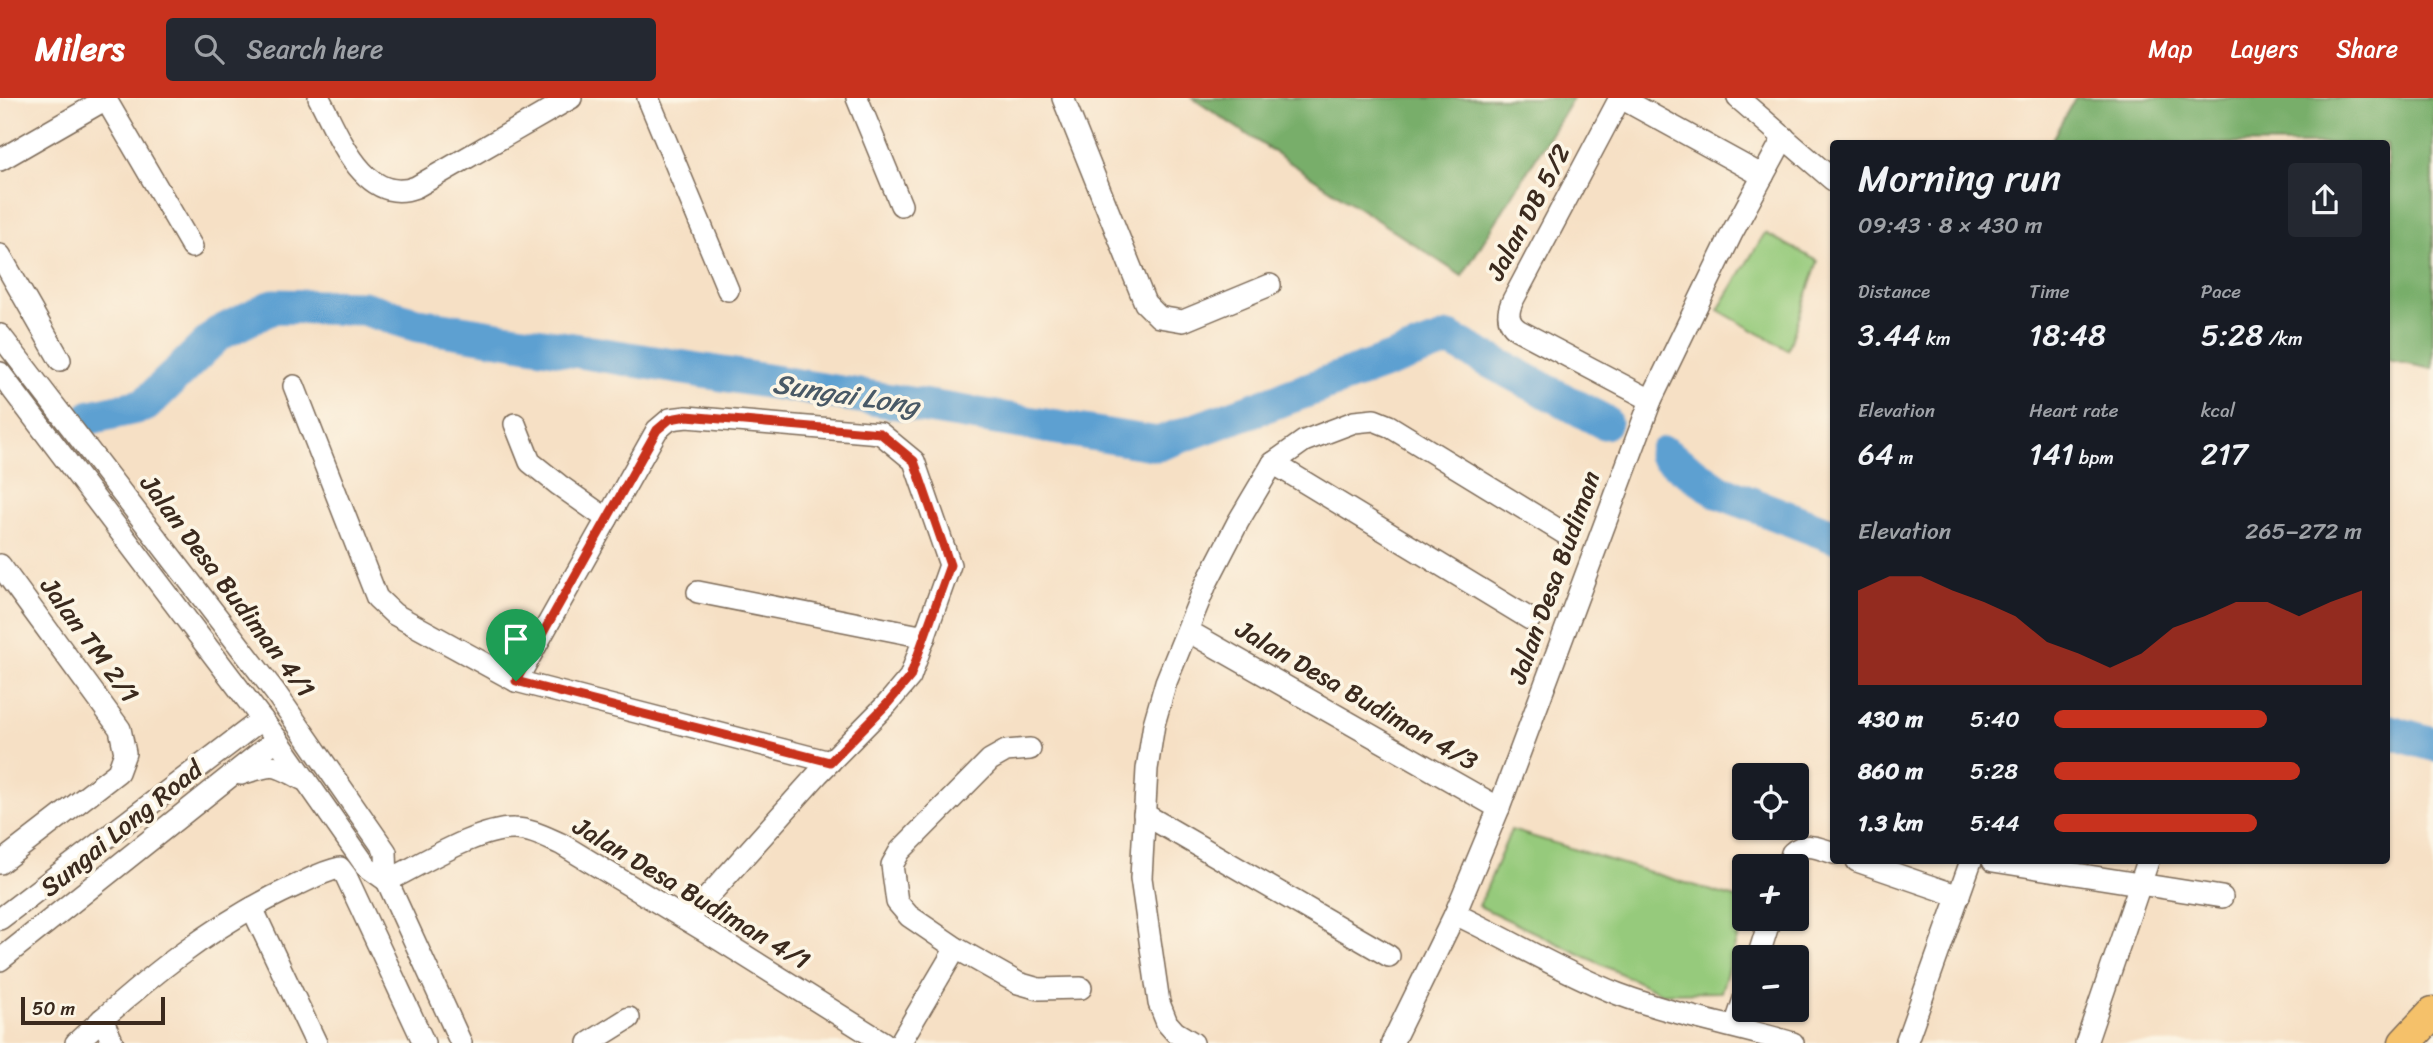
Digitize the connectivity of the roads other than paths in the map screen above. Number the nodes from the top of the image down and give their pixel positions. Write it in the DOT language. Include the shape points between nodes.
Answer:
graph roads {
  1 [pos="319,98"];
  2 [pos="571,98"];
  3 [pos="648,98"];
  4 [pos="857,98"];
  5 [pos="1063,98"];
  6 [pos="1621,98"];
  7 [pos="1738,98"];
  8 [pos="106,99"];
  9 [pos="1784,137"];
  10 [pos="0,160"];
  11 [pos="1763,176"];
  12 [pos="1830,177"];
  13 [pos="901,205"];
  14 [pos="192,247"];
  15 [pos="0,256"];
  16 [pos="1269,285"];
  17 [pos="728,290"];
  18 [pos="0,335"];
  19 [pos="60,360"];
  20 [pos="0,373"];
  21 [pos="294,386"];
  22 [pos="1651,400"];
  23 [pos="515,424"];
  24 [pos="1273,463"];
  25 [pos="607,519"];
  26 [pos="1566,536"];
  27 [pos="0,565"];
  28 [pos="698,592"];
  29 [pos="1530,619"];
  30 [pos="1188,631"];
  31 [pos="925,637"];
  32 [pos="229,674"];
  33 [pos="516,681"];
  34 [pos="275,692"];
  35 [pos="273,727"];
  36 [pos="302,730"];
  37 [pos="1030,749"];
  38 [pos="221,752"];
  39 [pos="830,762"];
  40 [pos="229,777"];
  41 [pos="307,781"];
  42 [pos="1499,808"];
  43 [pos="1144,814"];
  44 [pos="1830,852"];
  45 [pos="1796,854"];
  46 [pos="0,863"];
  47 [pos="1866,864"];
  48 [pos="1970,864"];
  49 [pos="2011,864"];
  50 [pos="2147,864"];
  51 [pos="387,881"];
  52 [pos="2140,885"];
  53 [pos="1958,896"];
  54 [pos="2222,897"];
  55 [pos="252,908"];
  56 [pos="1455,914"];
  57 [pos="1,917"];
  58 [pos="687,920"];
  59 [pos="20,944"];
  60 [pos="956,948"];
  61 [pos="1390,956"];
  62 [pos="0,960"];
  63 [pos="1081,988"];
  64 [pos="2433,1013"];
  65 [pos="629,1018"];
  66 [pos="102,1020"];
  67 [pos="1736,1022"];
  68 [pos="1735,1026"];
  69 [pos="903,1038"];
  70 [pos="76,1043"];
  71 [pos="113,1043"];
  72 [pos="316,1043"];
  73 [pos="425,1043"];
  74 [pos="461,1043"];
  75 [pos="589,1043"];
  76 [pos="884,1043"];
  77 [pos="1193,1043"];
  78 [pos="1392,1043"];
  79 [pos="1793,1043"];
  80 [pos="1906,1043"];
  81 [pos="2086,1043"];
  82 [pos="2405,1043"];
  1 -- 2 [label="street" via="359,170 383,188 400,191 416,187"];
  3 -- 17 [label="street"];
  4 -- 13 [label="street"];
  5 -- 16 [label="street" via="1144,303 1159,317 1183,321"];
  6 -- 11 [label="street"];
  6 -- 22 [label="street, Jalan DB 5/2" via="1508,315 1518,330"];
  7 -- 9 [label="street"];
  8 -- 10 [label="street"];
  8 -- 14 [label="street"];
  9 -- 11 [label="street, Jalan Desa Budiman"];
  9 -- 12 [label="street"];
  11 -- 22 [label="street, Jalan Desa Budiman"];
  15 -- 19 [label="street"];
  18 -- 34 [label="street, Jalan Desa Budiman 4/1"];
  20 -- 32 [label="street, Jalan Desa Budiman 4/1"];
  21 -- 33 [label="street" via="377,598 394,614"];
  22 -- 42 [label="street, Jalan Desa Budiman"];
  23 -- 25 [label="street" via="530,462"];
  24 -- 26 [label="street" via="1304,441 1354,422 1374,420"];
  24 -- 29 [label="street"];
  24 -- 30 [label="street" via="1206,584"];
  25 -- 31 [label="street" via="657,430 670,419 687,416 880,433 914,461 950,565"];
  25 -- 33 [label="street"];
  27 -- 46 [label="street, Jalan TM 2/1" via="120,729 125,753 118,772"];
  28 -- 31 [label="street"];
  30 -- 42 [label="street, Jalan Desa Budiman 4/3"];
  30 -- 43 [label="street" via="1154,724"];
  31 -- 39 [label="street" via="916,665 902,687"];
  32 -- 35 [label="street, Jalan Desa Budiman 4/1"];
  32 -- 38 [label="street" via="241,713 239,725"];
  33 -- 39 [label="street"];
  34 -- 35 [label="street"];
  34 -- 36 [label="street, Jalan Desa Budiman 4/1"];
  35 -- 36 [label="street"];
  35 -- 38 [label="street, Sungai Long Road"];
  35 -- 40 [label="street, Sungai Long Road"];
  35 -- 41 [label="street, Jalan Desa Budiman 4/1"];
  36 -- 51 [label="street, Jalan Desa Budiman 4/1" via="386,852"];
  37 -- 60 [label="street" via="1006,751 990,760 900,851 892,865 902,910"];
  38 -- 57 [label="street, Sungai Long Road"];
  39 -- 58 [label="street"];
  40 -- 41 [label="street" via="272,765"];
  40 -- 59 [label="street, Sungai Long Road"];
  41 -- 51 [label="street, Jalan Desa Budiman 4/1" via="366,866"];
  42 -- 56 [label="street, Jalan Desa Budiman"];
  43 -- 61 [label="street"];
  43 -- 77 [label="street" via="1142,878 1156,989 1167,1023"];
  44 -- 45 [label="street" via="1811,845"];
  47 -- 53 [label="street"];
  48 -- 53 [label="street"];
  49 -- 52 [label="street"];
  50 -- 52 [label="street"];
  51 -- 58 [label="street, Jalan Desa Budiman 4/1" via="479,836 516,829 561,844"];
  51 -- 74 [label="street, Jalan Desa Budiman 4/1"];
  52 -- 54 [label="street"];
  52 -- 81 [label="street"];
  53 -- 80 [label="street"];
  55 -- 66 [label="street" via="146,980"];
  55 -- 72 [label="street"];
  55 -- 73 [label="street" via="340,868"];
  56 -- 68 [label="street" via="1617,993"];
  56 -- 78 [label="street, Jalan Desa Budiman"];
  57 -- 59 [label="street"];
  58 -- 76 [label="street, Jalan Desa Budiman 4/1"];
  59 -- 62 [label="street, Sungai Long Road"];
  60 -- 63 [label="street" via="1018,983 1039,989"];
  60 -- 69 [label="street"];
  64 -- 82 [label="highway"];
  65 -- 75 [label="street"];
  66 -- 70 [label="street"];
  66 -- 71 [label="street"];
  67 -- 68 [label="street"];
  68 -- 79 [label="street"];
}
